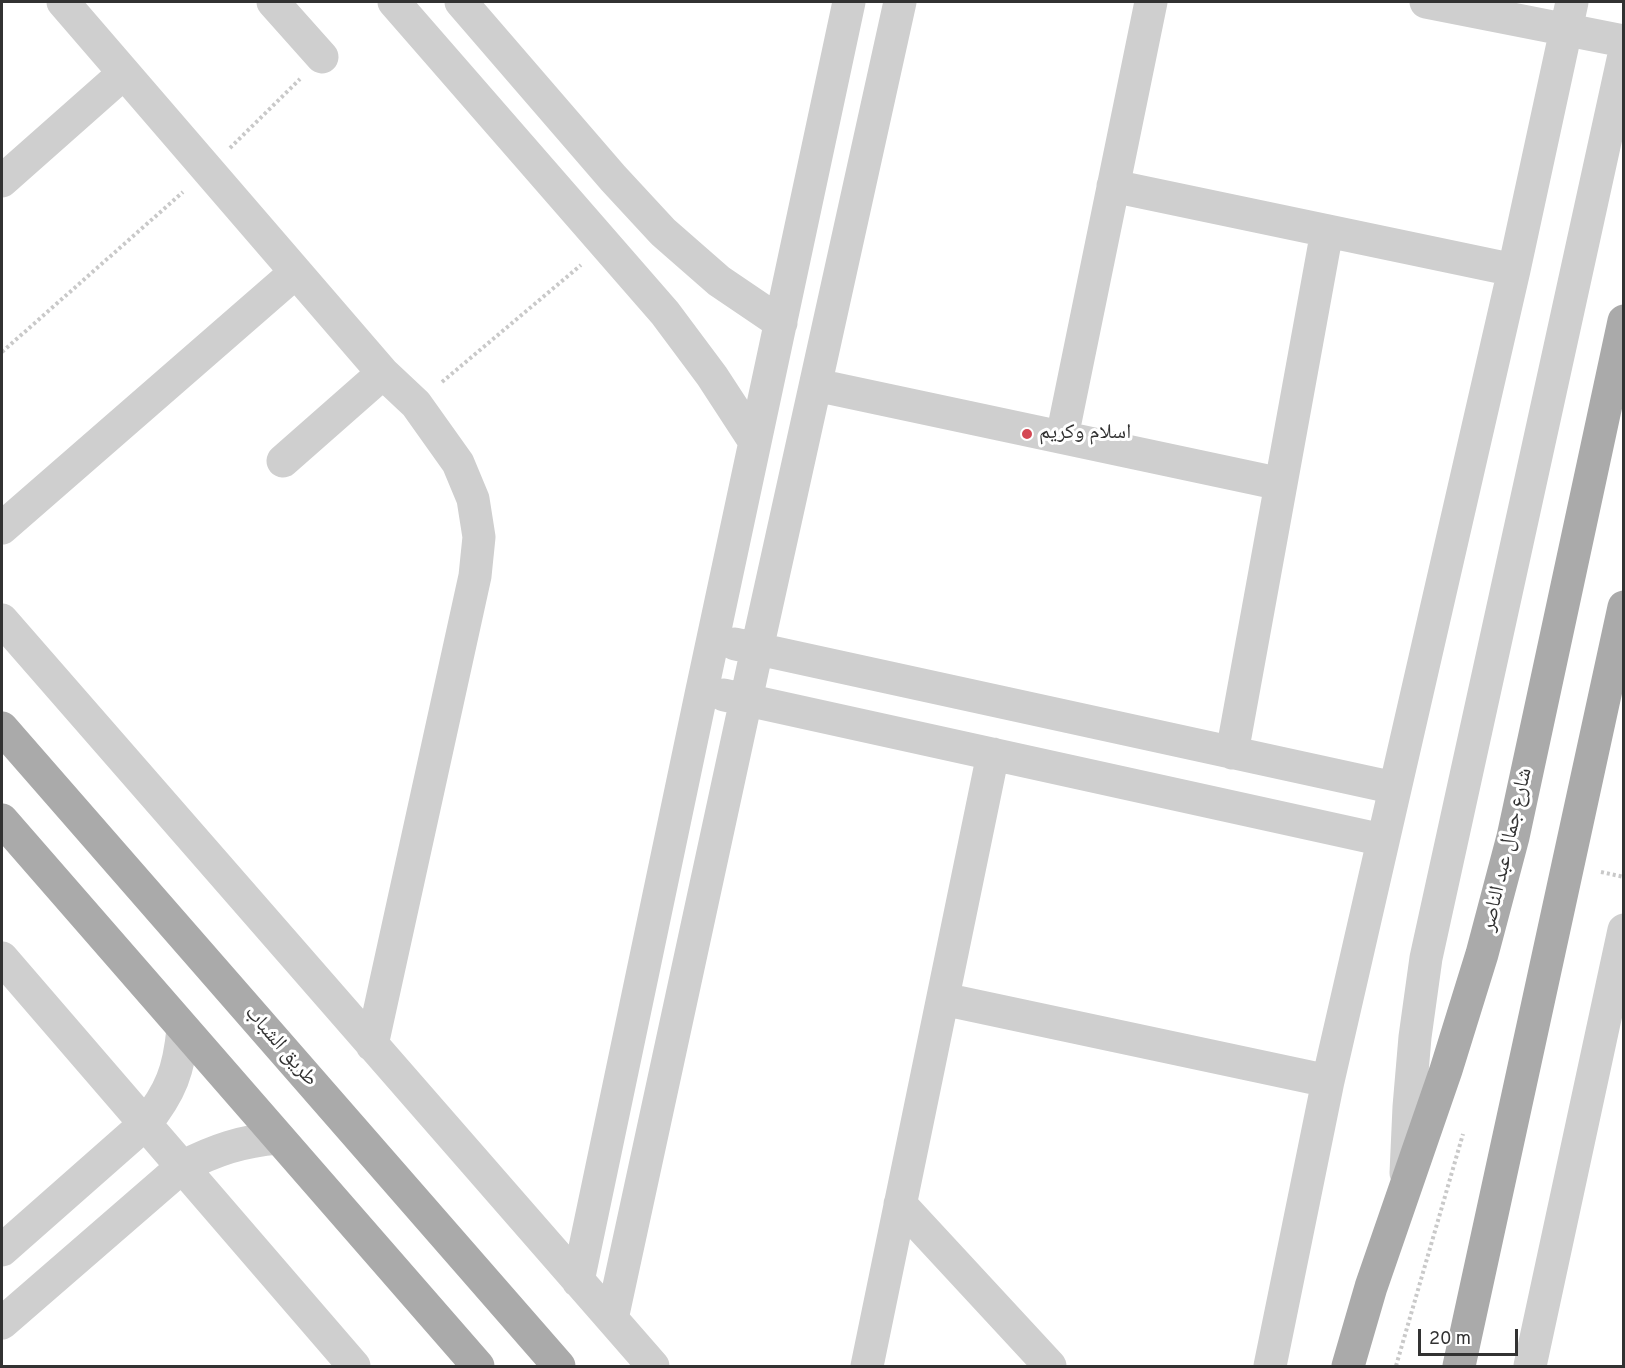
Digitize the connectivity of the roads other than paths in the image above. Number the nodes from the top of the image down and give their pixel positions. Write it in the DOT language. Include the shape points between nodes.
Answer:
graph roads {
  1 [pos="63,2"];
  2 [pos="394,2"];
  3 [pos="461,2"];
  4 [pos="849,2"];
  5 [pos="900,2"];
  6 [pos="1151,2"];
  7 [pos="1426,2"];
  8 [pos="287,6"];
  9 [pos="1569,16"];
  10 [pos="1623,41"];
  11 [pos="1623,55"];
  12 [pos="322,57"];
  13 [pos="124,73"];
  14 [pos="2,181"];
  15 [pos="1113,186"];
  16 [pos="1327,231"];
  17 [pos="1514,270"];
  18 [pos="296,272"];
  19 [pos="1623,321"];
  20 [pos="781,323"];
  21 [pos="383,373"];
  22 [pos="816,385"];
  23 [pos="1062,437"];
  24 [pos="755,442"];
  25 [pos="283,461"];
  26 [pos="1281,484"];
  27 [pos="2,528"];
  28 [pos="1623,607"];
  29 [pos="2,620"];
  30 [pos="713,639"];
  31 [pos="757,649"];
  32 [pos="702,690"];
  33 [pos="747,700"];
  34 [pos="2,728"];
  35 [pos="1232,753"];
  36 [pos="993,754"];
  37 [pos="1395,788"];
  38 [pos="2,820"];
  39 [pos="1383,840"];
  40 [pos="1623,930"];
  41 [pos="2,958"];
  42 [pos="943,999"];
  43 [pos="183,1029"];
  44 [pos="1612,1037"];
  45 [pos="372,1045"];
  46 [pos="1328,1081"];
  47 [pos="145,1124"];
  48 [pos="278,1137"];
  49 [pos="182,1167"];
  50 [pos="1406,1184"];
  51 [pos="900,1204"];
  52 [pos="2,1250"];
  53 [pos="578,1281"];
  54 [pos="612,1319"];
  55 [pos="2,1323"];
  56 [pos="354,1366"];
  57 [pos="478,1366"];
  58 [pos="559,1366"];
  59 [pos="653,1366"];
  60 [pos="867,1366"];
  61 [pos="1050,1366"];
  62 [pos="1270,1366"];
  63 [pos="1348,1366"];
  64 [pos="1459,1366"];
  65 [pos="1530,1366"];
  1 -- 13 [label="street"];
  2 -- 24 [label="street" via="665,313"];
  3 -- 20 [label="street" via="663,232 719,281"];
  4 -- 20 [label="street"];
  5 -- 22 [label="street"];
  6 -- 15 [label="street"];
  7 -- 9 [label="street"];
  8 -- 12 [label="street"];
  9 -- 10 [label="street"];
  9 -- 17 [label="street"];
  11 -- 50 [label="street" via="1426,958 1408,1107"];
  13 -- 14 [label="street"];
  13 -- 18 [label="street"];
  15 -- 16 [label="street"];
  15 -- 23 [label="street"];
  16 -- 17 [label="street"];
  16 -- 26 [label="street"];
  17 -- 37 [label="street"];
  18 -- 21 [label="street"];
  18 -- 27 [label="street"];
  19 -- 50 [label="main road, شارع جمال عبد الناصر" via="1513,837 1476,975"];
  20 -- 24 [label="street"];
  21 -- 25 [label="street"];
  21 -- 45 [label="street" via="416,404 458,463 473,499 479,537 475,576"];
  22 -- 23 [label="street"];
  22 -- 31 [label="street"];
  23 -- 26 [label="street"];
  24 -- 30 [label="street"];
  26 -- 35 [label="street"];
  28 -- 64 [label="main road"];
  29 -- 45 [label="street"];
  30 -- 31 [label="street"];
  30 -- 32 [label="street"];
  31 -- 33 [label="street"];
  31 -- 35 [label="street"];
  32 -- 33 [label="street"];
  32 -- 53 [label="street"];
  33 -- 36 [label="street"];
  33 -- 54 [label="street"];
  34 -- 58 [label="main road, طريق الشباب"];
  35 -- 37 [label="street"];
  36 -- 39 [label="street"];
  36 -- 42 [label="street"];
  37 -- 39 [label="street"];
  38 -- 43 [label="main road"];
  39 -- 46 [label="street"];
  40 -- 44 [label="street"];
  41 -- 47 [label="street"];
  42 -- 46 [label="street"];
  42 -- 51 [label="street"];
  43 -- 47 [label="street" via="173,1080 162,1103"];
  43 -- 48 [label="main road"];
  44 -- 65 [label="street"];
  45 -- 53 [label="street"];
  46 -- 62 [label="street"];
  47 -- 49 [label="street"];
  47 -- 52 [label="street"];
  48 -- 49 [label="street" via="229,1146"];
  48 -- 57 [label="main road"];
  49 -- 55 [label="street"];
  49 -- 56 [label="street"];
  50 -- 63 [label="main road, شارع جمال عبد الناصر"];
  51 -- 60 [label="street"];
  51 -- 61 [label="street"];
  53 -- 54 [label="street"];
  54 -- 59 [label="street"];
}
